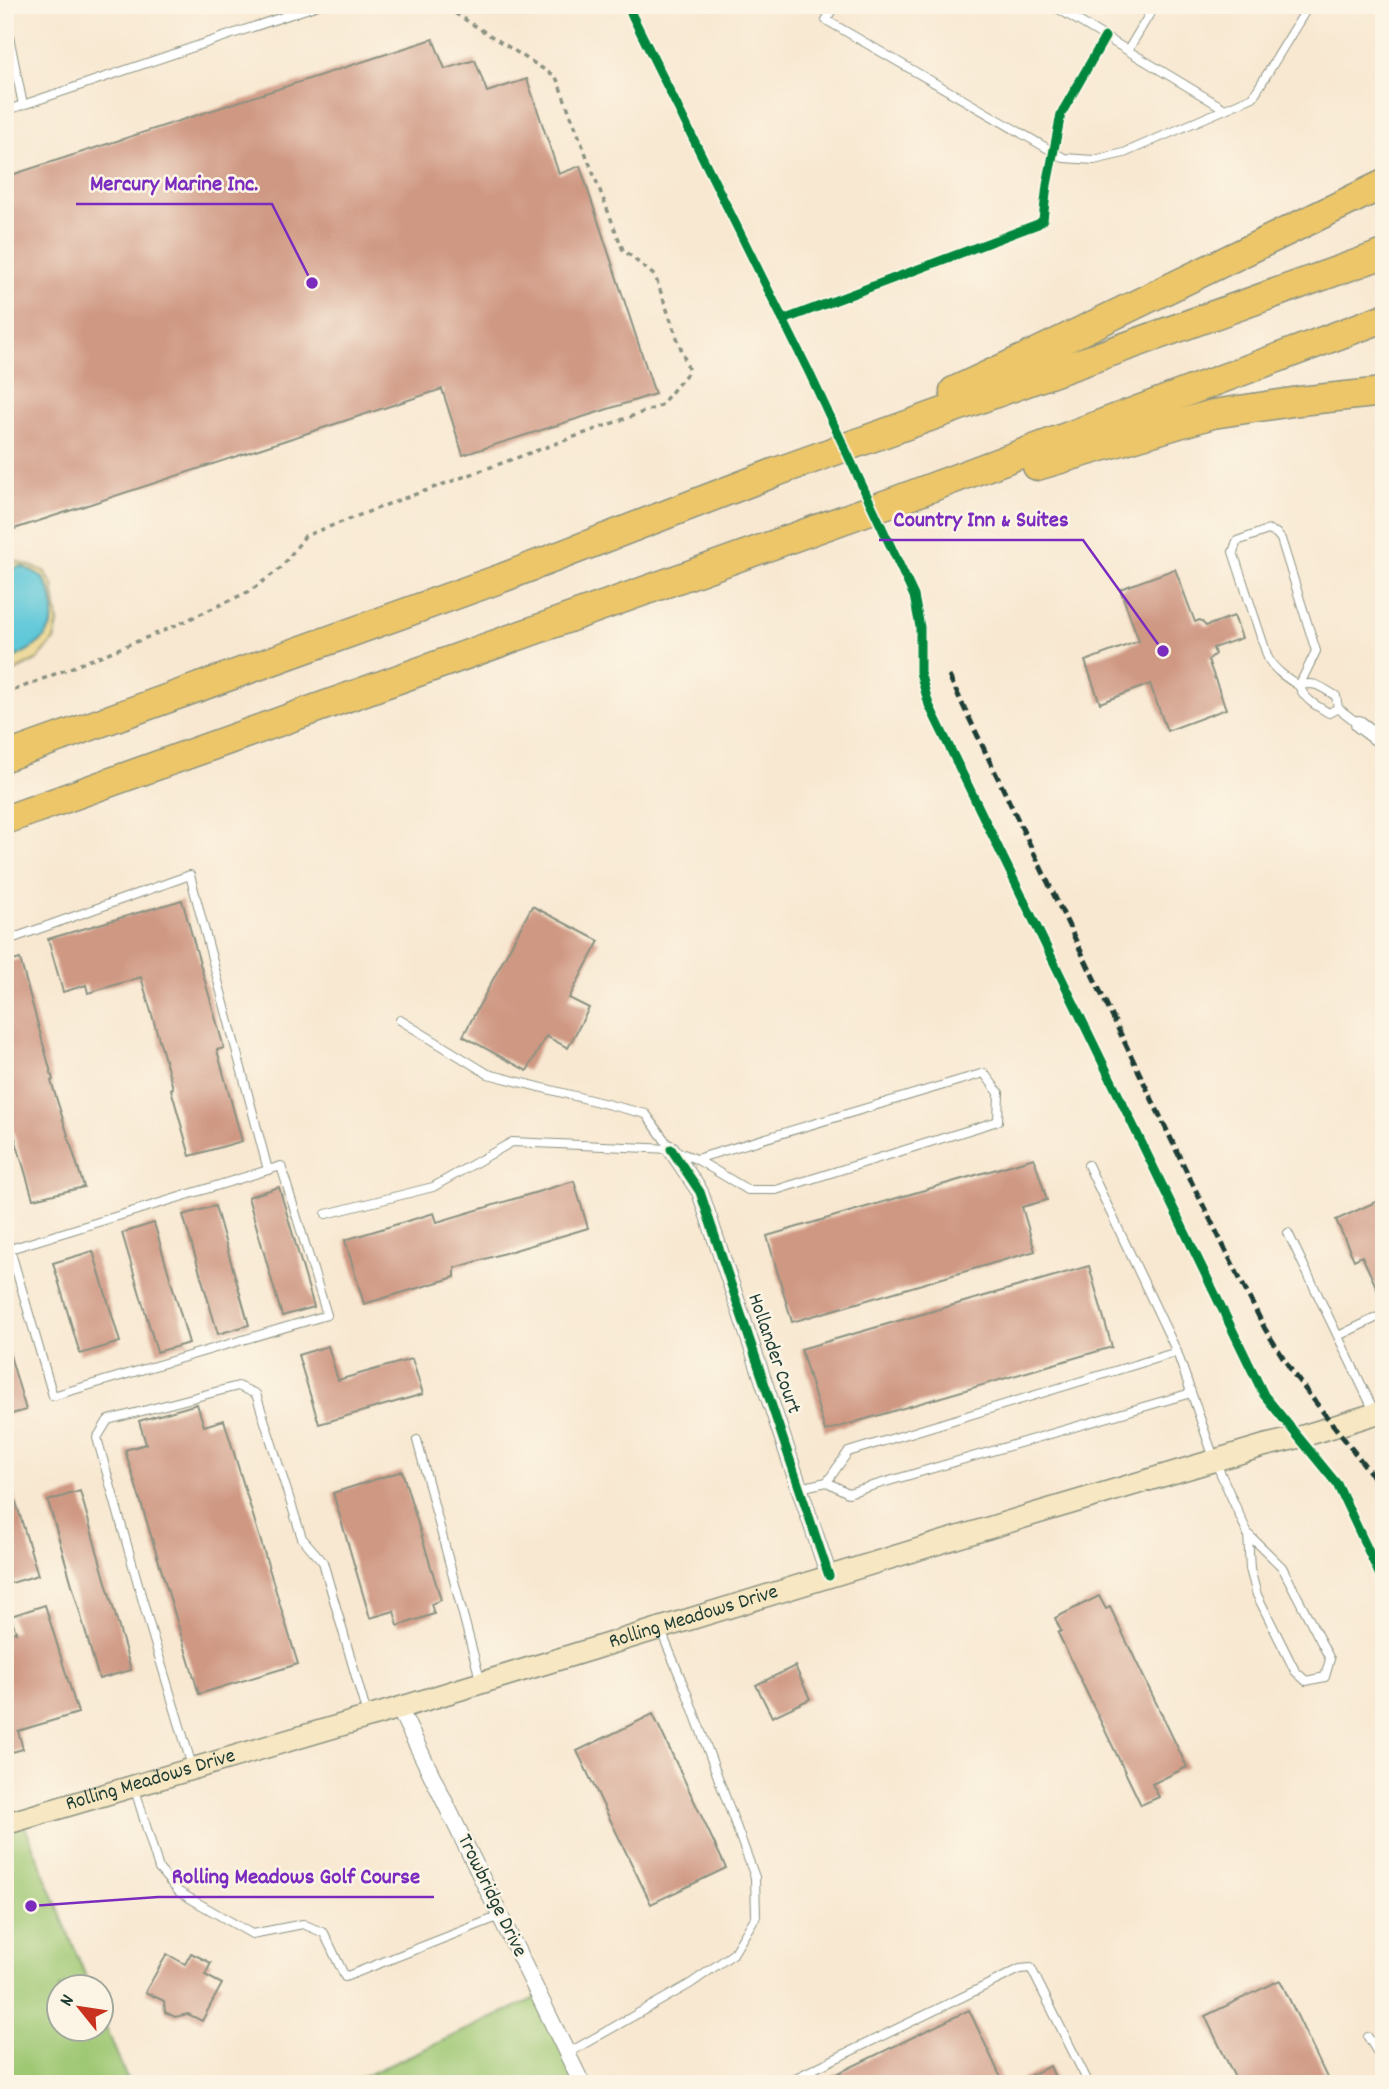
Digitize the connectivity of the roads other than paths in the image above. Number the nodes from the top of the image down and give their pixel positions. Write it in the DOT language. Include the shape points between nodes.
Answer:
graph roads {
  1 [pos="318,5"];
  2 [pos="835,5"];
  3 [pos="1052,5"];
  4 [pos="1155,5"];
  5 [pos="1309,5"];
  6 [pos="5,17"];
  7 [pos="1128,51"];
  8 [pos="23,105"];
  9 [pos="1226,109"];
  10 [pos="5,111"];
  11 [pos="1384,184"];
  12 [pos="1384,254"];
  13 [pos="1384,318"];
  14 [pos="1384,392"];
  15 [pos="776,472"];
  16 [pos="898,500"];
  17 [pos="1299,687"];
  18 [pos="1338,708"];
  19 [pos="1359,724"];
  20 [pos="1384,743"];
  21 [pos="5,757"];
  22 [pos="5,820"];
  23 [pos="5,941"];
  24 [pos="400,1020"];
  25 [pos="671,1149"];
  26 [pos="696,1159"];
  27 [pos="1088,1165"];
  28 [pos="268,1170"];
  29 [pos="326,1214"];
  30 [pos="1288,1233"];
  31 [pos="5,1234"];
  32 [pos="8,1250"];
  33 [pos="1384,1314"];
  34 [pos="1338,1336"];
  35 [pos="1177,1352"];
  36 [pos="1191,1393"];
  37 [pos="1380,1412"];
  38 [pos="417,1440"];
  39 [pos="1215,1461"];
  40 [pos="827,1482"];
  41 [pos="799,1488"];
  42 [pos="1248,1534"];
  43 [pos="829,1576"];
  44 [pos="660,1628"];
  45 [pos="481,1683"];
  46 [pos="400,1708"];
  47 [pos="368,1717"];
  48 [pos="193,1769"];
  49 [pos="134,1786"];
  50 [pos="5,1824"];
  51 [pos="501,1915"];
  52 [pos="1368,2036"];
  53 [pos="568,2053"];
  54 [pos="1384,2063"];
  55 [pos="583,2084"];
  56 [pos="783,2084"];
  57 [pos="1089,2084"];
  1 -- 8 [label="lane"];
  2 -- 9 [label="lane" via="826,20 1064,158 1094,160 1124,153"];
  3 -- 7 [label="lane"];
  4 -- 7 [label="lane"];
  5 -- 9 [label="lane" via="1253,97"];
  6 -- 8 [label="lane"];
  7 -- 9 [label="lane"];
  8 -- 10 [label="lane"];
  11 -- 15 [label="highway" via="1042,350"];
  12 -- 15 [label="highway"];
  13 -- 16 [label="highway"];
  14 -- 16 [label="highway" via="1213,414"];
  15 -- 21 [label="highway" via="502,578"];
  16 -- 22 [label="highway"];
  17 -- 17 [label="lane" via="1268,658 1233,552 1237,541 1268,530 1281,539 1316,650"];
  17 -- 18 [label="lane" via="1305,699 1329,713"];
  17 -- 18 [label="lane" via="1315,684 1336,696"];
  18 -- 19 [label="lane"];
  19 -- 20 [label="street"];
  23 -- 28 [label="lane" via="190,875"];
  24 -- 25 [label="lane" via="488,1074 646,1114"];
  25 -- 26 [label="lane"];
  25 -- 29 [label="lane" via="512,1142 433,1187"];
  25 -- 41 [label="street, Hollander Court" via="700,1192"];
  26 -- 26 [label="lane" via="748,1190 776,1190 998,1121 999,1093 984,1073"];
  27 -- 35 [label="lane"];
  28 -- 32 [label="lane"];
  28 -- 32 [label="lane" via="281,1166 327,1315 53,1396"];
  30 -- 34 [label="lane"];
  31 -- 32 [label="lane"];
  33 -- 34 [label="lane"];
  34 -- 37 [label="lane"];
  35 -- 36 [label="lane"];
  35 -- 40 [label="lane" via="848,1452"];
  36 -- 39 [label="lane"];
  36 -- 40 [label="lane" via="848,1493"];
  37 -- 39 [label="main road, Rolling Meadows Drive"];
  38 -- 45 [label="lane"];
  39 -- 42 [label="lane"];
  39 -- 43 [label="main road, Rolling Meadows Drive"];
  40 -- 41 [label="lane"];
  41 -- 43 [label="street, Hollander Court"];
  42 -- 42 [label="lane" via="1282,1567 1330,1659 1325,1677 1306,1681 1295,1671 1257,1595"];
  43 -- 44 [label="main road, Rolling Meadows Drive"];
  44 -- 45 [label="main road, Rolling Meadows Drive"];
  44 -- 53 [label="lane" via="755,1877 755,1916 733,1954 690,1984"];
  45 -- 46 [label="main road, Rolling Meadows Drive"];
  46 -- 47 [label="main road, Rolling Meadows Drive"];
  46 -- 51 [label="street, Trowbridge Drive"];
  47 -- 48 [label="main road, Rolling Meadows Drive"];
  47 -- 48 [label="lane" via="323,1562 302,1538 256,1394 238,1386 108,1420 97,1438"];
  48 -- 49 [label="main road, Rolling Meadows Drive"];
  49 -- 50 [label="main road, Rolling Meadows Drive"];
  49 -- 51 [label="lane" via="159,1869 179,1892 252,1934 303,1924 324,1933 345,1977"];
  51 -- 53 [label="street, Trowbridge Drive"];
  52 -- 54 [label="lane"];
  53 -- 55 [label="street, Trowbridge Drive"];
  56 -- 57 [label="lane" via="1020,1969 1031,1968"];
}
